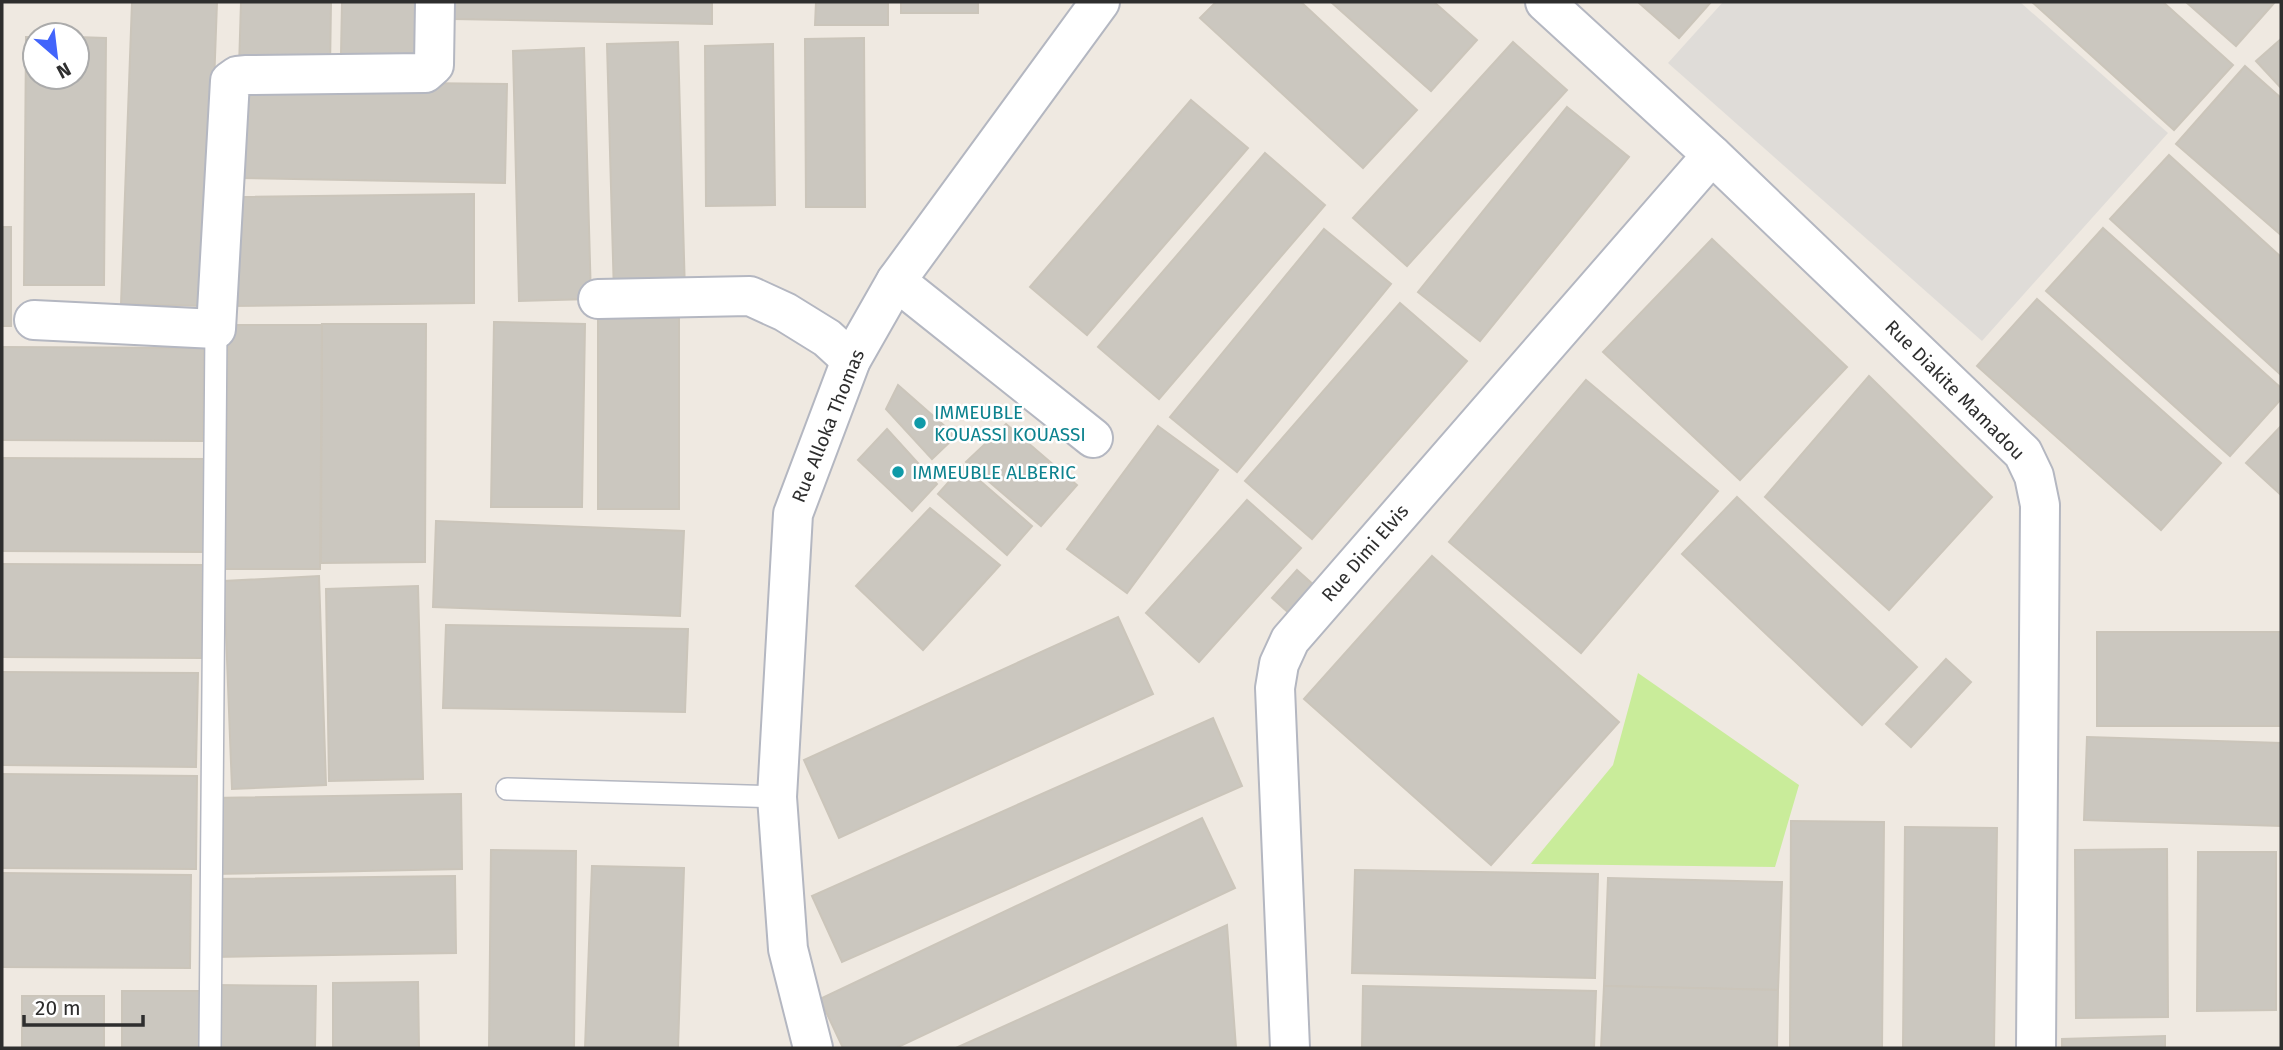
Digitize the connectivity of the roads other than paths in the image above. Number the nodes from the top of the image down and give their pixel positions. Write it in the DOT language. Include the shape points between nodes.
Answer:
graph roads {
  1 [pos="435,2"];
  2 [pos="1100,2"];
  3 [pos="1545,2"];
  4 [pos="1712,155"];
  5 [pos="895,281"];
  6 [pos="598,299"];
  7 [pos="34,320"];
  8 [pos="216,329"];
  9 [pos="851,360"];
  10 [pos="1093,438"];
  11 [pos="507,789"];
  12 [pos="777,797"];
  13 [pos="210,1048"];
  14 [pos="813,1048"];
  15 [pos="1290,1048"];
  16 [pos="2036,1048"];
  1 -- 8 [label="street" via="434,65 425,73 247,75 230,81"];
  2 -- 5 [label="street, Rue Alloka Thomas"];
  3 -- 4 [label="street, Rue Diakite Mamadou"];
  4 -- 15 [label="street, Rue Dimi Elvis" via="1290,640 1275,688"];
  4 -- 16 [label="street, Rue Diakite Mamadou" via="2023,453 2034,475 2040,505"];
  5 -- 9 [label="street, Rue Alloka Thomas"];
  5 -- 10 [label="street"];
  6 -- 9 [label="street" via="750,296 827,338"];
  7 -- 8 [label="street"];
  8 -- 13 [label="lane"];
  9 -- 12 [label="street, Rue Alloka Thomas" via="793,514"];
  11 -- 12 [label="lane"];
  12 -- 14 [label="street, Rue Alloka Thomas" via="788,949"];
}
